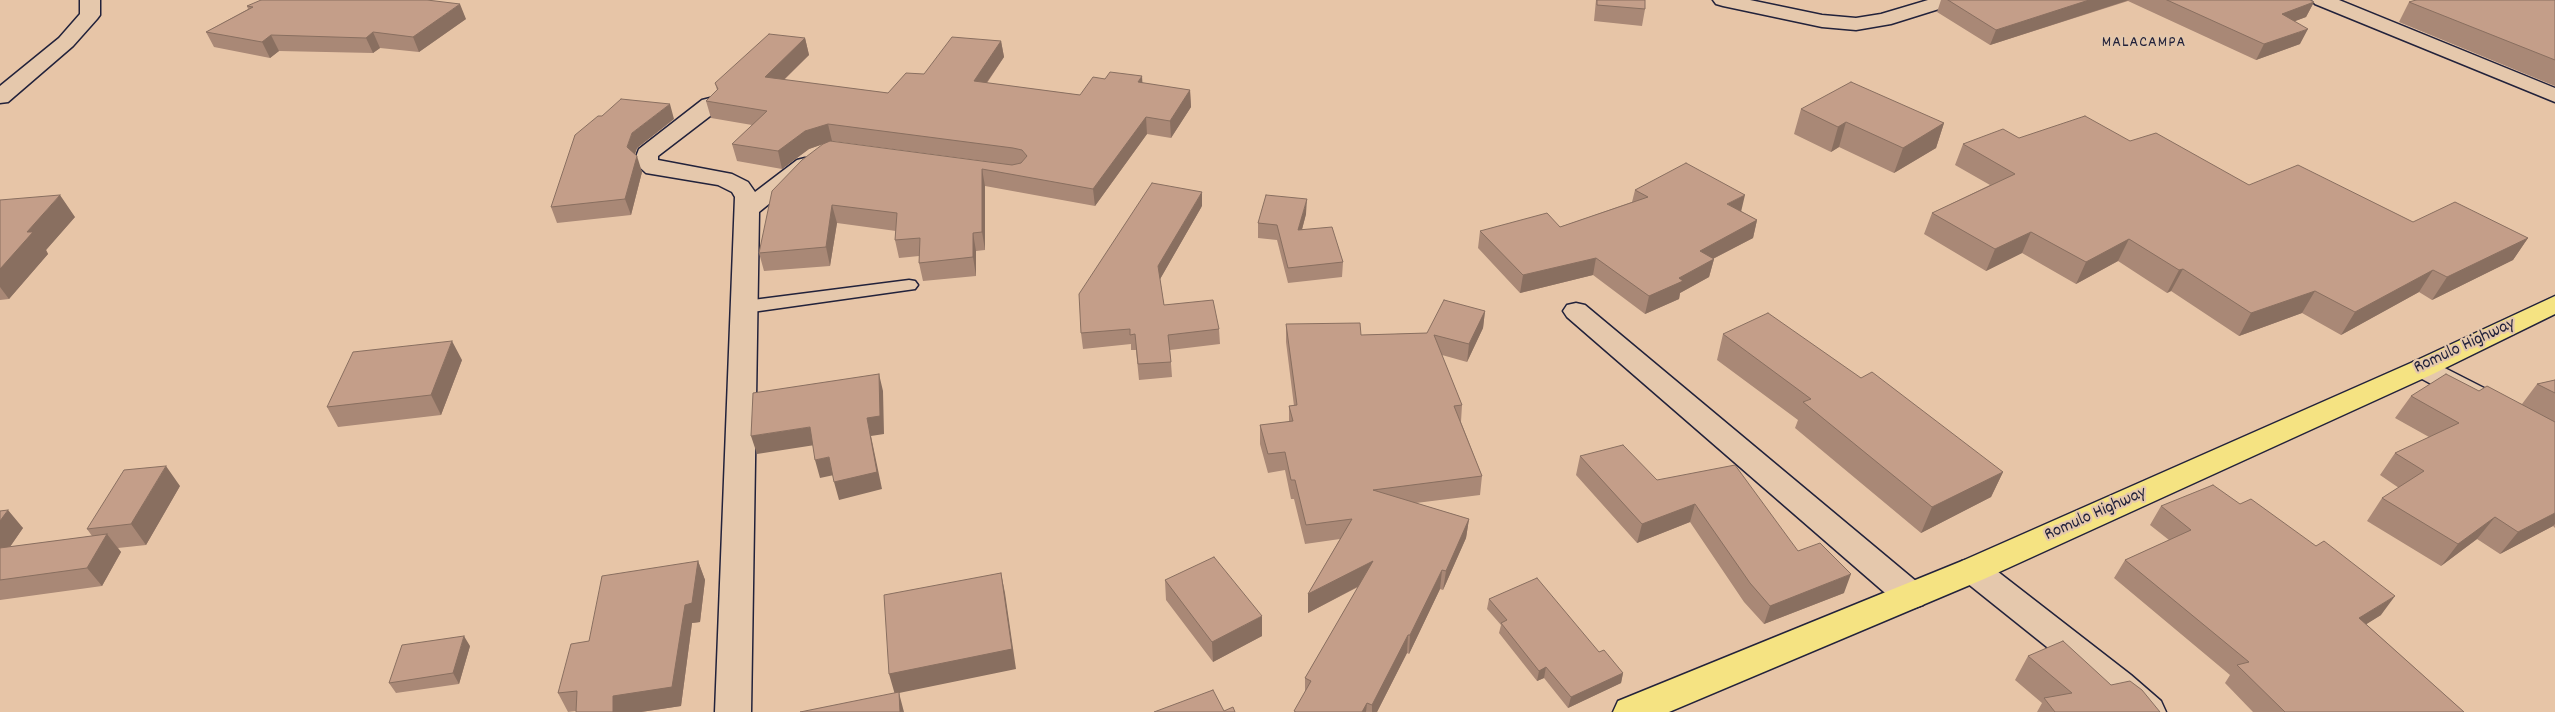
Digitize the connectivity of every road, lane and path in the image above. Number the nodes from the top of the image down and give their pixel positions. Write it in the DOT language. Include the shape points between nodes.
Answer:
graph roads {
  1 [pos="90,0"];
  2 [pos="1723,0"];
  3 [pos="1948,0"];
  4 [pos="2322,0"];
  5 [pos="2555,96"];
  6 [pos="0,97"];
  7 [pos="710,105"];
  8 [pos="825,152"];
  9 [pos="745,211"];
  10 [pos="908,285"];
  11 [pos="2555,304"];
  12 [pos="746,306"];
  13 [pos="1576,311"];
  14 [pos="2423,368"];
  15 [pos="2497,408"];
  16 [pos="1973,570"];
  17 [pos="1911,596"];
  18 [pos="733,712"];
  19 [pos="1631,712"];
  20 [pos="2148,712"];
  1 -- 6 [label="street" via="90,15 66,42"];
  2 -- 3 [label="street" via="1822,21 1856,24 1884,20"];
  4 -- 5 [label="street"];
  7 -- 9 [label="street" via="647,154 646,162 654,168 724,179 740,187 747,196"];
  8 -- 9 [label="street"];
  9 -- 12 [label="street"];
  10 -- 12 [label="lane"];
  11 -- 14 [label="highway, Romulo Highway"];
  12 -- 18 [label="street"];
  13 -- 17 [label="street"];
  14 -- 15 [label="street"];
  14 -- 16 [label="highway, Romulo Highway"];
  16 -- 17 [label="highway, Romulo Highway"];
  16 -- 20 [label="street"];
  17 -- 19 [label="highway, Romulo Highway"];
}
